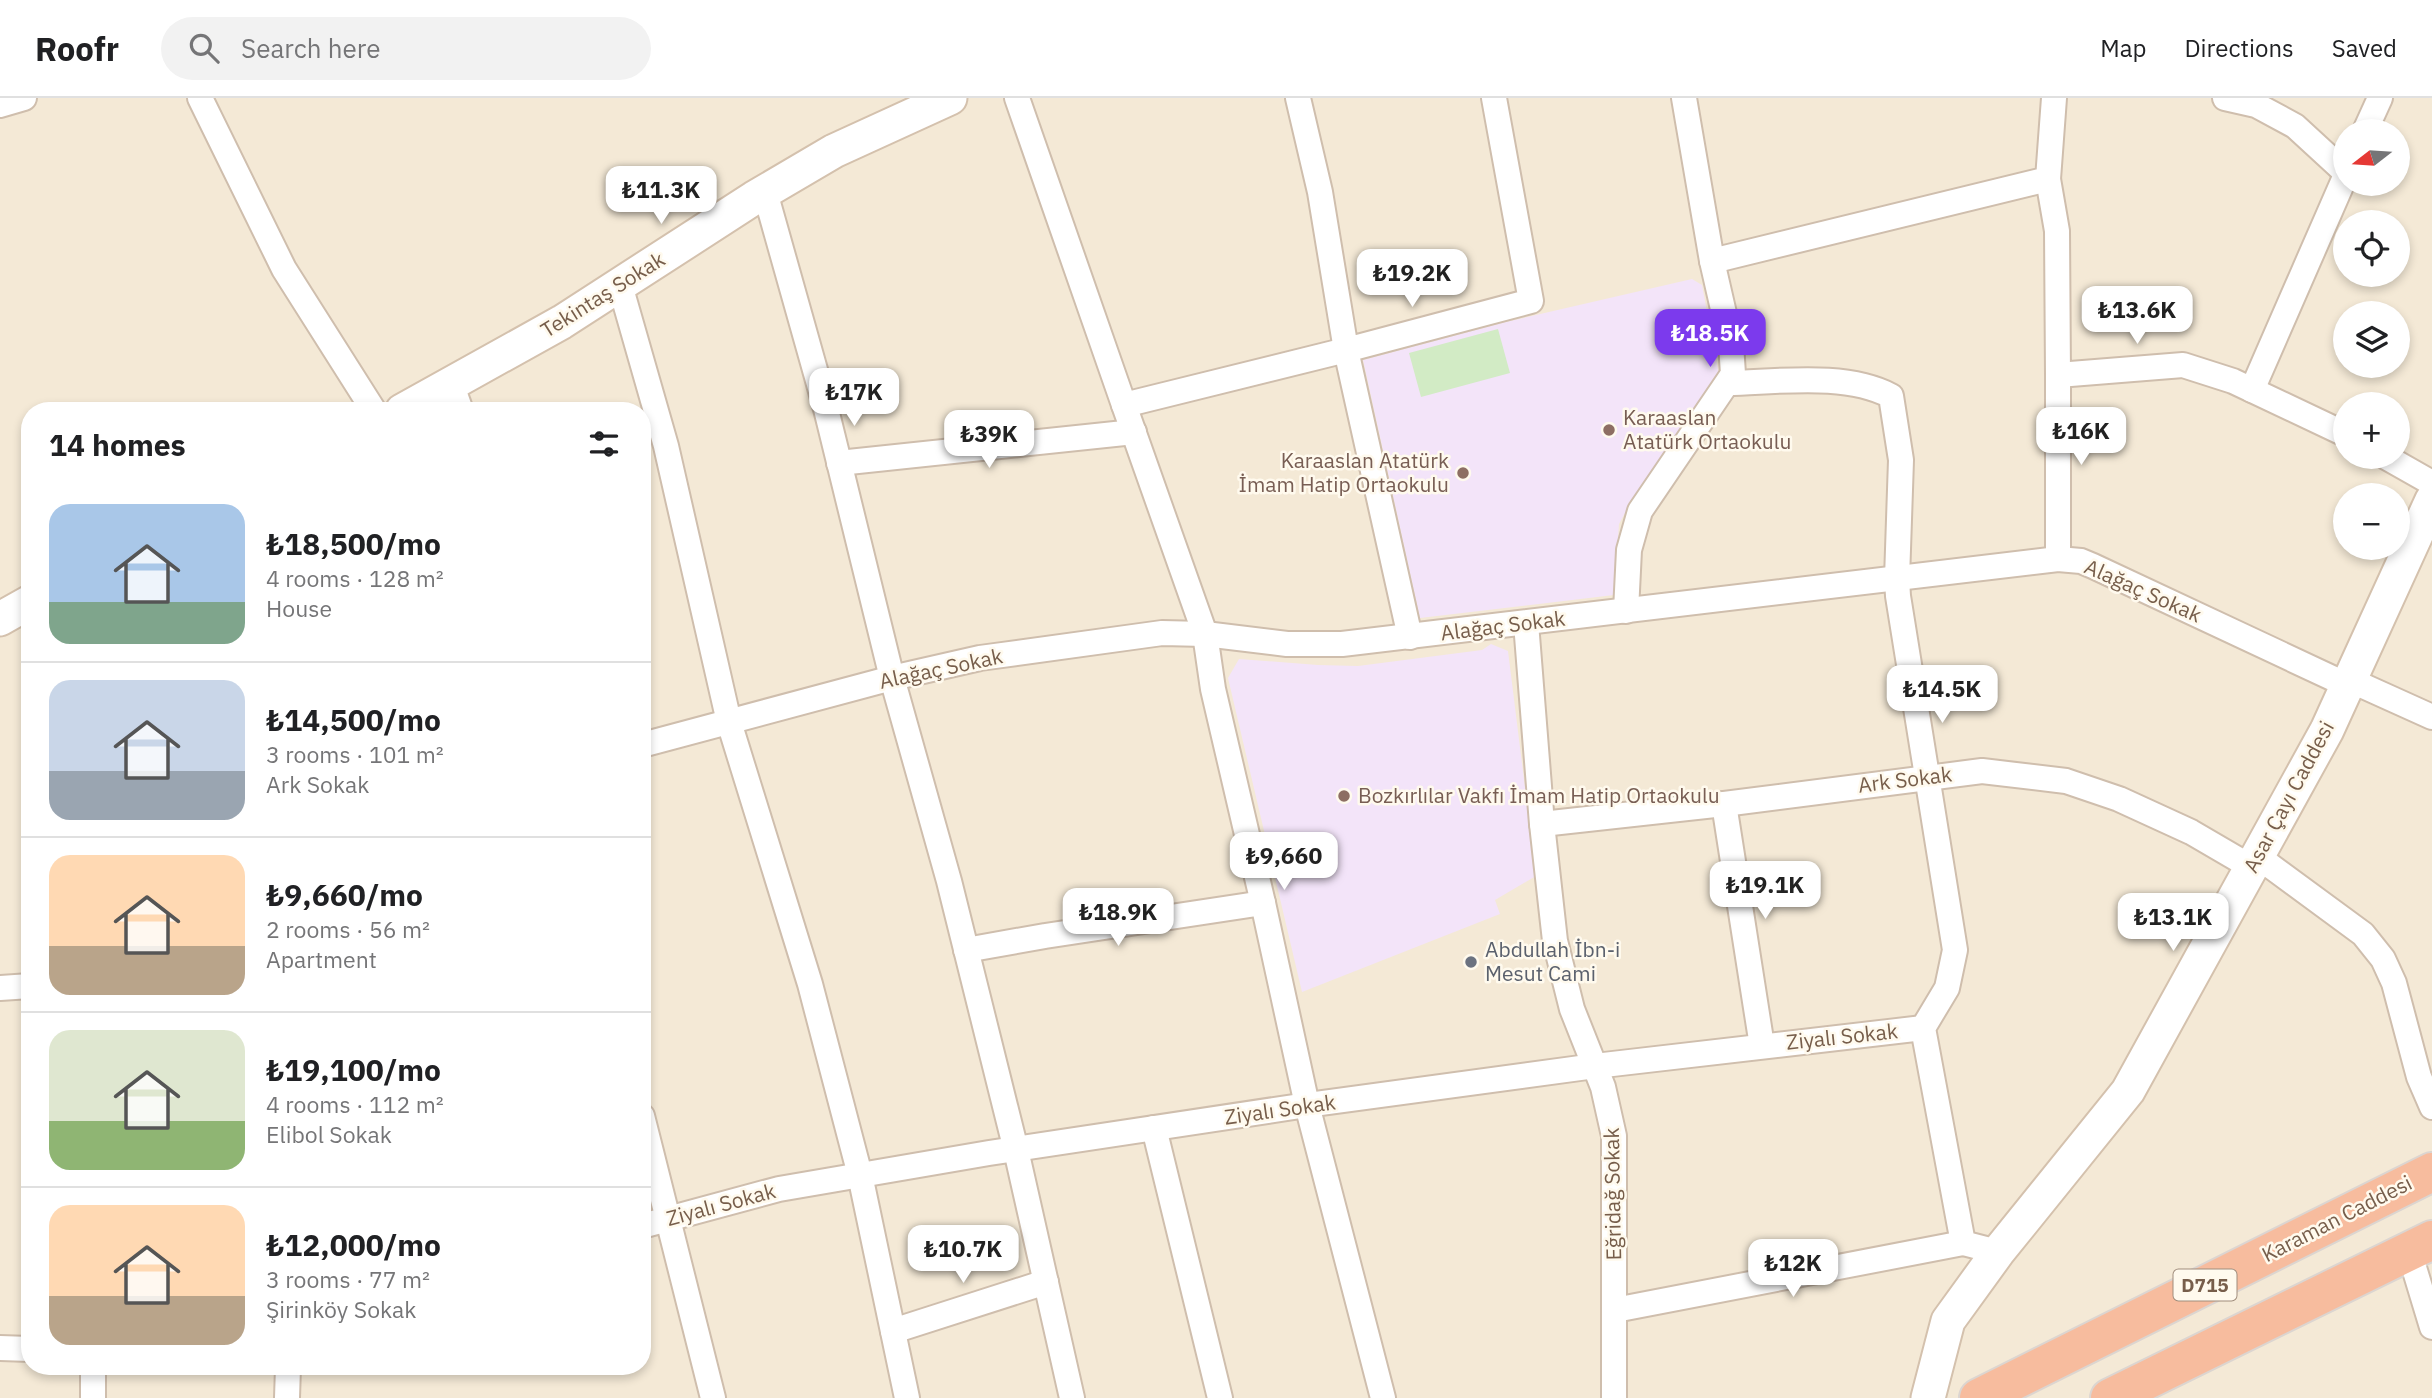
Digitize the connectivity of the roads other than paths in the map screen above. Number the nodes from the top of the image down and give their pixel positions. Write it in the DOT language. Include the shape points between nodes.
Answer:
graph roads {
  1 [pos="24,98"];
  2 [pos="200,98"];
  3 [pos="950,98"];
  4 [pos="1017,98"];
  5 [pos="1298,98"];
  6 [pos="1494,98"];
  7 [pos="1684,98"];
  8 [pos="2054,98"];
  9 [pos="2225,98"];
  10 [pos="2380,98"];
  11 [pos="0,105"];
  12 [pos="2370,119"];
  13 [pos="2333,162"];
  14 [pos="2048,179"];
  15 [pos="765,192"];
  16 [pos="2336,196"];
  17 [pos="1712,261"];
  18 [pos="620,285"];
  19 [pos="1346,350"];
  20 [pos="2058,375"];
  21 [pos="1728,383"];
  22 [pos="2252,390"];
  23 [pos="456,397"];
  24 [pos="368,402"];
  25 [pos="437,402"];
  26 [pos="1124,405"];
  27 [pos="2333,427"];
  28 [pos="1134,432"];
  29 [pos="839,463"];
  30 [pos="2407,469"];
  31 [pos="2432,483"];
  32 [pos="2432,500"];
  33 [pos="2058,559"];
  34 [pos="1897,579"];
  35 [pos="21,607"];
  36 [pos="1626,611"];
  37 [pos="0,619"];
  38 [pos="1526,623"];
  39 [pos="1205,634"];
  40 [pos="1410,637"];
  41 [pos="892,678"];
  42 [pos="2348,682"];
  43 [pos="2432,717"];
  44 [pos="729,722"];
  45 [pos="651,743"];
  46 [pos="1927,776"];
  47 [pos="1724,804"];
  48 [pos="1542,824"];
  49 [pos="2254,861"];
  50 [pos="1264,903"];
  51 [pos="966,950"];
  52 [pos="21,987"];
  53 [pos="0,988"];
  54 [pos="1923,1028"];
  55 [pos="1762,1046"];
  56 [pos="1595,1066"];
  57 [pos="1307,1105"];
  58 [pos="2432,1107"];
  59 [pos="1154,1128"];
  60 [pos="1016,1150"];
  61 [pos="651,1153"];
  62 [pos="2432,1172"];
  63 [pos="860,1175"];
  64 [pos="667,1219"];
  65 [pos="651,1223"];
  66 [pos="1963,1243"];
  67 [pos="2420,1245"];
  68 [pos="1998,1252"];
  69 [pos="1046,1282"];
  70 [pos="1615,1310"];
  71 [pos="2432,1327"];
  72 [pos="893,1331"];
  73 [pos="0,1348"];
  74 [pos="21,1349"];
  75 [pos="93,1375"];
  76 [pos="288,1375"];
  77 [pos="93,1398"];
  78 [pos="287,1398"];
  79 [pos="713,1398"];
  80 [pos="907,1398"];
  81 [pos="1072,1398"];
  82 [pos="1220,1398"];
  83 [pos="1383,1398"];
  84 [pos="1614,1398"];
  85 [pos="1928,1398"];
  86 [pos="1979,1398"];
  87 [pos="2110,1398"];
  1 -- 11 [label="street"];
  2 -- 24 [label="street" via="284,269"];
  3 -- 15 [label="street, Tekintaş Sokak" via="834,151"];
  4 -- 26 [label="street"];
  5 -- 19 [label="street" via="1320,192"];
  6 -- 19 [label="street" via="1531,301"];
  7 -- 17 [label="street"];
  8 -- 14 [label="street"];
  9 -- 13 [label="street" via="2256,105 2295,126"];
  10 -- 12 [label="street"];
  14 -- 17 [label="street"];
  14 -- 20 [label="street" via="2057,231"];
  15 -- 18 [label="street, Tekintaş Sokak"];
  15 -- 29 [label="street"];
  16 -- 22 [label="street"];
  17 -- 21 [label="street" via="1731,344 1733,374"];
  18 -- 23 [label="street, Tekintaş Sokak"];
  18 -- 44 [label="street" via="666,446"];
  19 -- 26 [label="street"];
  19 -- 40 [label="street"];
  20 -- 22 [label="street" via="2183,365"];
  20 -- 33 [label="street"];
  21 -- 34 [label="street" via="1855,384 1891,396 1901,460"];
  21 -- 36 [label="street" via="1640,511 1629,550"];
  22 -- 27 [label="street"];
  23 -- 25 [label="street, Tekintaş Sokak"];
  26 -- 28 [label="street"];
  28 -- 29 [label="street"];
  28 -- 39 [label="street"];
  29 -- 41 [label="street"];
  30 -- 31 [label="street"];
  32 -- 42 [label="street, Asar Çayı Caddesi"];
  33 -- 34 [label="street, Alağaç Sokak"];
  33 -- 42 [label="street, Alağaç Sokak" via="2093,566"];
  34 -- 36 [label="street, Alağaç Sokak"];
  34 -- 46 [label="street"];
  35 -- 37 [label="street"];
  36 -- 38 [label="street, Alağaç Sokak"];
  38 -- 40 [label="street, Alağaç Sokak"];
  38 -- 48 [label="street, Eğridağ Sokak"];
  39 -- 40 [label="street, Alağaç Sokak" via="1314,645"];
  39 -- 41 [label="street, Alağaç Sokak" via="1162,633 1098,641 979,658"];
  39 -- 50 [label="street" via="1213,689"];
  41 -- 44 [label="street, Alağaç Sokak"];
  41 -- 51 [label="street"];
  42 -- 43 [label="street, Alağaç Sokak"];
  42 -- 49 [label="street, Asar Çayı Caddesi" via="2327,730"];
  44 -- 45 [label="street, Alağaç Sokak"];
  44 -- 63 [label="street" via="810,985"];
  46 -- 47 [label="street, Ark Sokak"];
  46 -- 49 [label="street, Ark Sokak" via="1982,771 2066,781 2119,799"];
  46 -- 54 [label="street" via="1955,950 1947,988"];
  47 -- 48 [label="street, Ark Sokak"];
  47 -- 55 [label="street"];
  48 -- 56 [label="street, Eğridağ Sokak" via="1555,941 1572,1009"];
  49 -- 58 [label="street, Ark Sokak" via="2363,934 2383,959 2395,983 2419,1076"];
  49 -- 68 [label="street, Asar Çayı Caddesi" via="2128,1091"];
  50 -- 51 [label="street"];
  50 -- 57 [label="street"];
  51 -- 60 [label="street"];
  52 -- 53 [label="street"];
  54 -- 55 [label="street, Ziyalı Sokak"];
  54 -- 66 [label="street"];
  55 -- 56 [label="street, Ziyalı Sokak"];
  56 -- 57 [label="street, Ziyalı Sokak"];
  56 -- 70 [label="street, Eğridağ Sokak" via="1614,1136"];
  57 -- 59 [label="street, Ziyalı Sokak"];
  57 -- 83 [label="street"];
  59 -- 60 [label="street, Ziyalı Sokak"];
  59 -- 82 [label="street"];
  60 -- 63 [label="street, Ziyalı Sokak"];
  60 -- 69 [label="street"];
  61 -- 64 [label="street"];
  62 -- 86 [label="highway, Karaman Caddesi / D715"];
  63 -- 64 [label="street, Ziyalı Sokak" via="779,1189"];
  63 -- 72 [label="street"];
  64 -- 65 [label="street, Ziyalı Sokak"];
  64 -- 79 [label="street"];
  66 -- 68 [label="street"];
  66 -- 70 [label="street"];
  67 -- 71 [label="street"];
  67 -- 87 [label="highway"];
  68 -- 85 [label="street, Asar Çayı Caddesi" via="1948,1321"];
  69 -- 72 [label="street"];
  69 -- 81 [label="street"];
  70 -- 84 [label="street, Eğridağ Sokak"];
  72 -- 80 [label="street"];
  73 -- 74 [label="street"];
  75 -- 77 [label="street"];
  76 -- 78 [label="street"];
}
